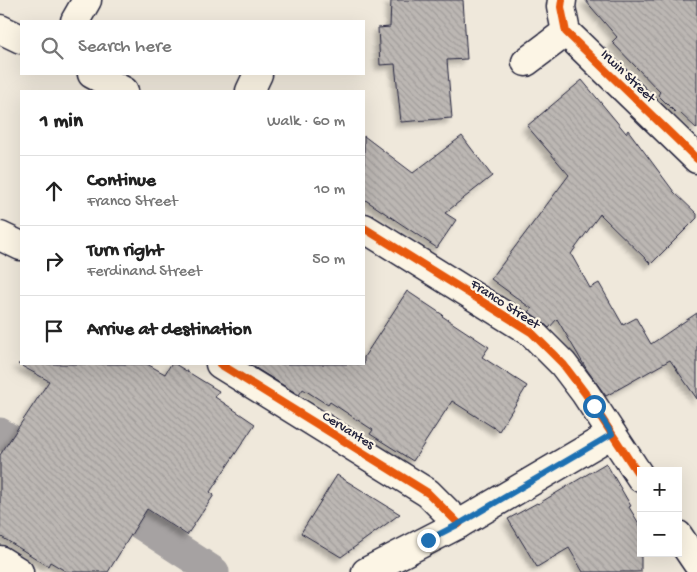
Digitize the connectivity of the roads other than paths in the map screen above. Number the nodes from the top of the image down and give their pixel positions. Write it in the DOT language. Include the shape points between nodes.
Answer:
graph roads {
  1 [pos="87,0"];
  2 [pos="562,0"];
  3 [pos="76,20"];
  4 [pos="0,29"];
  5 [pos="566,32"];
  6 [pos="20,39"];
  7 [pos="526,62"];
  8 [pos="94,75"];
  9 [pos="258,75"];
  10 [pos="122,90"];
  11 [pos="250,90"];
  12 [pos="697,159"];
  13 [pos="365,229"];
  14 [pos="0,236"];
  15 [pos="20,246"];
  16 [pos="222,365"];
  17 [pos="612,434"];
  18 [pos="637,472"];
  19 [pos="459,524"];
  20 [pos="682,541"];
  21 [pos="0,560"];
  22 [pos="697,564"];
  23 [pos="19,572"];
  24 [pos="366,572"];
  1 -- 3 [label="street"];
  2 -- 5 [label="street"];
  4 -- 6 [label="street"];
  5 -- 7 [label="street"];
  5 -- 12 [label="street, Irwin Street"];
  8 -- 10 [label="street"];
  9 -- 11 [label="street"];
  13 -- 17 [label="street, Franco Street" via="531,332 568,371"];
  14 -- 15 [label="street"];
  16 -- 19 [label="street, Cervantes" via="428,493"];
  17 -- 18 [label="street, Franco Street"];
  17 -- 19 [label="street"];
  19 -- 24 [label="street"];
  20 -- 22 [label="street"];
  21 -- 23 [label="street"];
}
